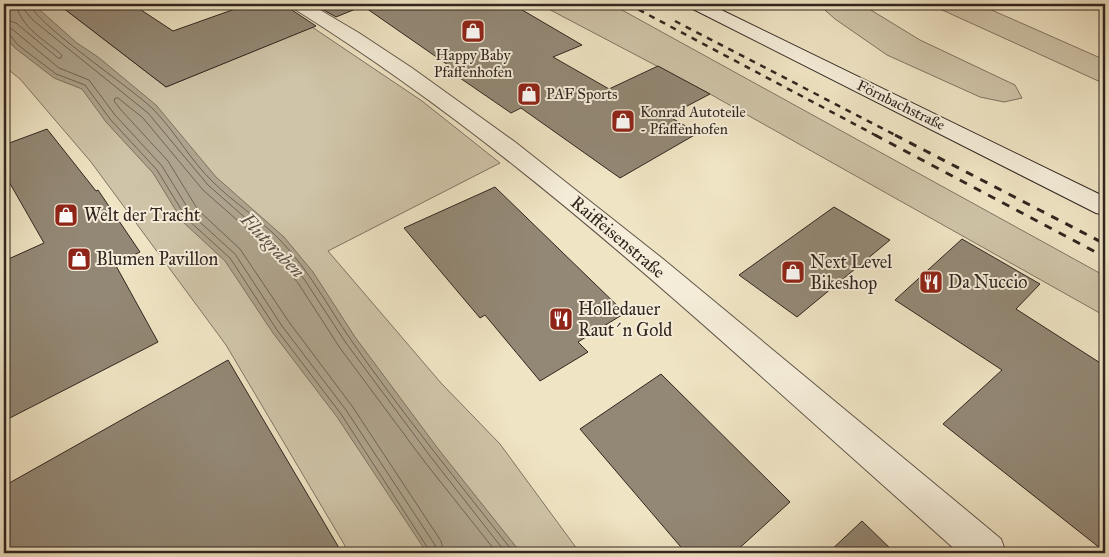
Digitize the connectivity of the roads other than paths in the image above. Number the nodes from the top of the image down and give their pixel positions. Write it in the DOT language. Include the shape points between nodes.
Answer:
graph roads {
  1 [pos="299,4"];
  2 [pos="697,4"];
  3 [pos="1105,207"];
  4 [pos="987,553"];
  1 -- 4 [label="street, Raiffeisenstraße" via="406,73 527,161 853,435"];
  2 -- 3 [label="street, Förnbachstraße"];
}
